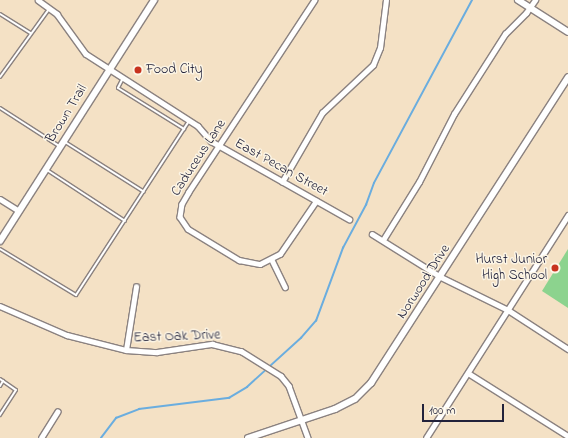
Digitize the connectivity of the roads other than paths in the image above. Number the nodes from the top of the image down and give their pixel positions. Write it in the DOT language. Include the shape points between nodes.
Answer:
graph roads {
  1 [pos="38,0"];
  2 [pos="154,0"];
  3 [pos="314,0"];
  4 [pos="386,0"];
  5 [pos="518,0"];
  6 [pos="535,0"];
  7 [pos="50,8"];
  8 [pos="530,8"];
  9 [pos="0,14"];
  10 [pos="568,32"];
  11 [pos="30,33"];
  12 [pos="109,69"];
  13 [pos="0,77"];
  14 [pos="568,77"];
  15 [pos="124,78"];
  16 [pos="0,108"];
  17 [pos="190,120"];
  18 [pos="184,129"];
  19 [pos="62,144"];
  20 [pos="219,146"];
  21 [pos="46,169"];
  22 [pos="282,182"];
  23 [pos="144,192"];
  24 [pos="0,199"];
  25 [pos="316,201"];
  26 [pos="19,211"];
  27 [pos="568,215"];
  28 [pos="349,219"];
  29 [pos="125,221"];
  30 [pos="372,234"];
  31 [pos="383,240"];
  32 [pos="0,241"];
  33 [pos="0,249"];
  34 [pos="272,260"];
  35 [pos="441,277"];
  36 [pos="136,287"];
  37 [pos="285,287"];
  38 [pos="0,306"];
  39 [pos="508,310"];
  40 [pos="568,349"];
  41 [pos="126,350"];
  42 [pos="468,373"];
  43 [pos="0,379"];
  44 [pos="3,381"];
  45 [pos="0,386"];
  46 [pos="57,412"];
  47 [pos="0,415"];
  48 [pos="302,421"];
  49 [pos="568,436"];
  50 [pos="429,437"];
  51 [pos="41,438"];
  52 [pos="248,438"];
  53 [pos="308,438"];
  1 -- 7 [label="street, East Pecan Street"];
  2 -- 12 [label="street, Brown Trail"];
  3 -- 20 [label="street, Caduceus Lane"];
  4 -- 22 [label="street" via="380,48 373,66 322,113"];
  5 -- 8 [label="street"];
  6 -- 8 [label="street"];
  7 -- 11 [label="lane"];
  7 -- 12 [label="street, East Pecan Street" via="63,21 81,50"];
  8 -- 10 [label="street"];
  8 -- 31 [label="street" via="505,34 458,108 416,187"];
  9 -- 11 [label="lane"];
  11 -- 13 [label="lane"];
  12 -- 15 [label="street, East Pecan Street"];
  12 -- 19 [label="street, Brown Trail"];
  14 -- 35 [label="street, Norwood Drive"];
  15 -- 17 [label="street, East Pecan Street"];
  15 -- 18 [label="lane" via="118,88"];
  16 -- 19 [label="lane"];
  17 -- 18 [label="lane"];
  17 -- 20 [label="street, East Pecan Street"];
  18 -- 23 [label="lane"];
  19 -- 21 [label="street, Brown Trail"];
  19 -- 23 [label="lane"];
  20 -- 22 [label="street, East Pecan Street"];
  20 -- 34 [label="street, Caduceus Lane" via="182,204 180,217 188,229 239,260 254,264"];
  21 -- 26 [label="street, Brown Trail"];
  21 -- 29 [label="lane"];
  22 -- 25 [label="street, East Pecan Street"];
  23 -- 29 [label="lane"];
  24 -- 26 [label="street"];
  25 -- 28 [label="street, East Pecan Street"];
  25 -- 34 [label="street" via="285,248"];
  26 -- 32 [label="street, Brown Trail"];
  27 -- 39 [label="street"];
  29 -- 33 [label="lane" via="76,295"];
  30 -- 31 [label="street"];
  31 -- 35 [label="street"];
  34 -- 37 [label="street"];
  35 -- 39 [label="street"];
  35 -- 48 [label="street, Norwood Drive" via="366,390 342,407"];
  36 -- 41 [label="street"];
  38 -- 41 [label="street, East Oak Drive" via="67,335"];
  39 -- 40 [label="street"];
  39 -- 42 [label="street"];
  41 -- 48 [label="street, East Oak Drive" via="157,352 219,344 242,351 272,370 289,386"];
  42 -- 49 [label="street"];
  42 -- 50 [label="street"];
  43 -- 44 [label="lane"];
  44 -- 45 [label="lane"];
  44 -- 47 [label="lane" via="16,390"];
  46 -- 51 [label="street"];
  48 -- 52 [label="street, Norwood Drive"];
  48 -- 53 [label="street, East Oak Drive"];
}
